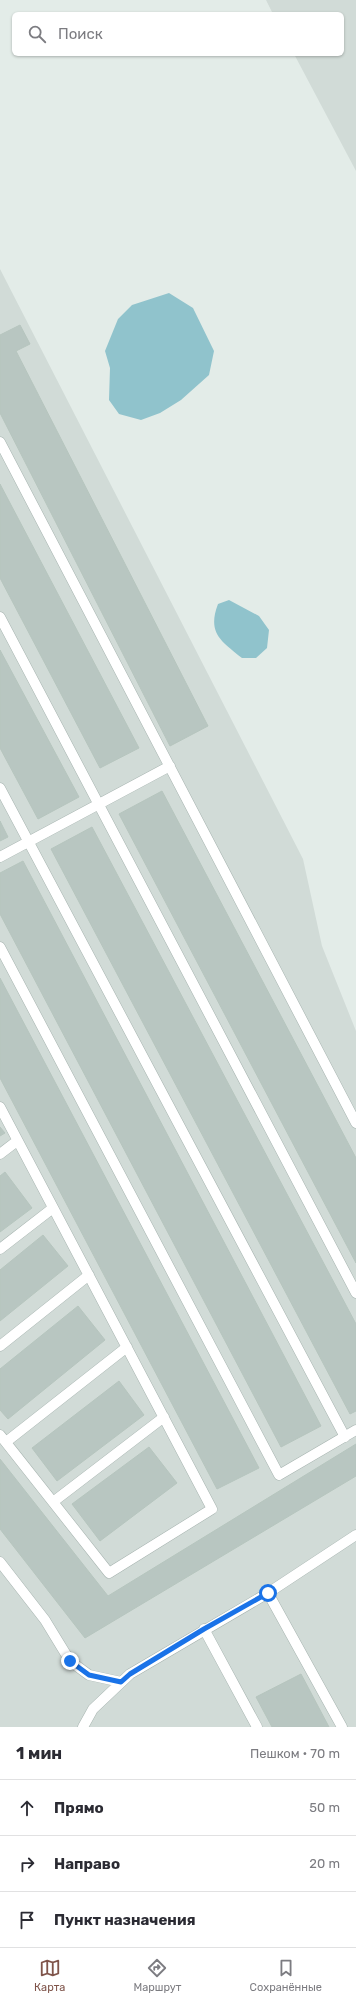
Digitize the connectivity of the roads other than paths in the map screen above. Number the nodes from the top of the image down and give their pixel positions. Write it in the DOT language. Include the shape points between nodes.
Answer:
graph roads {
  1 [pos="0,442"];
  2 [pos="0,617"];
  3 [pos="170,766"];
  4 [pos="0,788"];
  5 [pos="98,804"];
  6 [pos="28,842"];
  7 [pos="0,857"];
  8 [pos="0,947"];
  9 [pos="0,1107"];
  10 [pos="356,1123"];
  11 [pos="17,1141"];
  12 [pos="0,1154"];
  13 [pos="53,1208"];
  14 [pos="0,1249"];
  15 [pos="89,1275"];
  16 [pos="356,1292"];
  17 [pos="0,1346"];
  18 [pos="127,1347"];
  19 [pos="164,1417"];
  20 [pos="356,1430"];
  21 [pos="344,1437"];
  22 [pos="3,1439"];
  23 [pos="53,1502"];
  24 [pos="356,1535"];
  25 [pos="0,1562"];
  26 [pos="268,1593"];
  27 [pos="204,1629"];
  28 [pos="121,1682"];
  29 [pos="83,1727"];
  30 [pos="257,1727"];
  31 [pos="342,1727"];
  1 -- 3 [label="lane"];
  2 -- 5 [label="lane"];
  3 -- 5 [label="lane"];
  3 -- 10 [label="lane"];
  4 -- 6 [label="lane"];
  5 -- 6 [label="lane"];
  5 -- 16 [label="lane"];
  6 -- 7 [label="lane"];
  6 -- 21 [label="lane"];
  8 -- 21 [label="lane" via="279,1475"];
  9 -- 11 [label="lane"];
  11 -- 12 [label="lane"];
  11 -- 13 [label="lane"];
  13 -- 14 [label="lane"];
  13 -- 15 [label="lane"];
  15 -- 17 [label="lane"];
  15 -- 18 [label="lane"];
  18 -- 19 [label="lane"];
  18 -- 22 [label="lane"];
  19 -- 23 [label="lane"];
  19 -- 23 [label="lane" via="212,1509 109,1573"];
  20 -- 21 [label="lane"];
  22 -- 23 [label="lane"];
  24 -- 26 [label="lane"];
  25 -- 28 [label="lane" via="45,1620 70,1661 89,1675"];
  26 -- 27 [label="lane"];
  26 -- 31 [label="lane"];
  27 -- 28 [label="lane"];
  27 -- 30 [label="lane"];
  28 -- 29 [label="lane" via="93,1709"];
}
